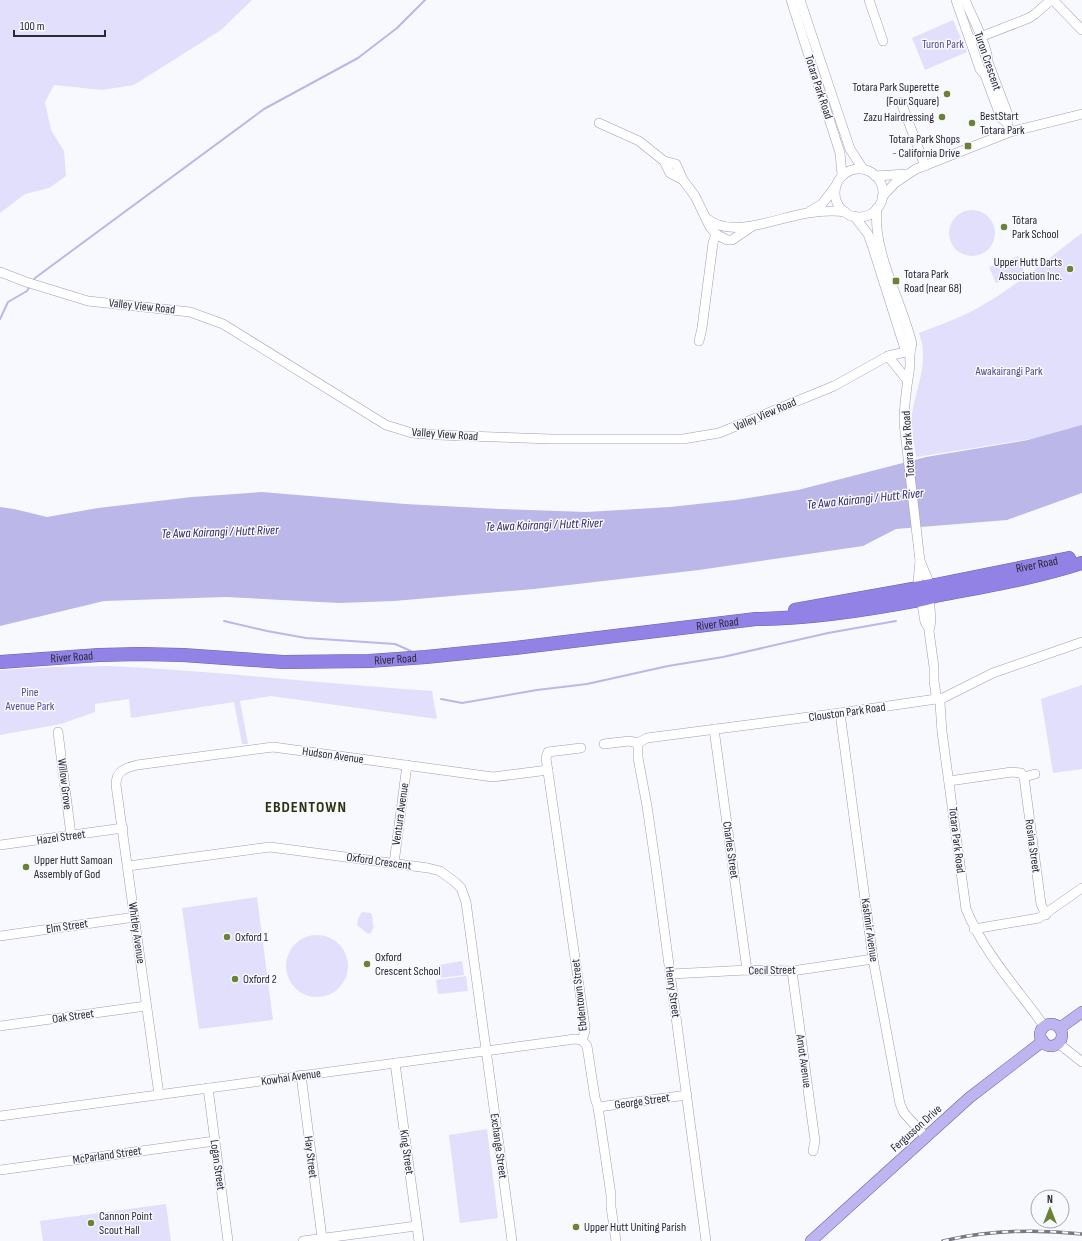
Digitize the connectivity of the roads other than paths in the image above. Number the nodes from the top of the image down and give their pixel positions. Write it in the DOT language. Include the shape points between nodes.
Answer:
graph roads {
  1 [pos="791,0"];
  2 [pos="800,0"];
  3 [pos="869,0"];
  4 [pos="956,0"];
  5 [pos="965,0"];
  6 [pos="1052,0"];
  7 [pos="1082,30"];
  8 [pos="981,37"];
  9 [pos="883,41"];
  10 [pos="970,41"];
  11 [pos="901,102"];
  12 [pos="1082,114"];
  13 [pos="599,123"];
  14 [pos="1006,123"];
  15 [pos="1010,132"];
  16 [pos="925,166"];
  17 [pos="863,169"];
  18 [pos="907,174"];
  19 [pos="842,176"];
  20 [pos="876,176"];
  21 [pos="835,186"];
  22 [pos="882,197"];
  23 [pos="877,208"];
  24 [pos="807,213"];
  25 [pos="850,214"];
  26 [pos="706,218"];
  27 [pos="751,227"];
  28 [pos="716,234"];
  29 [pos="0,272"];
  30 [pos="699,341"];
  31 [pos="910,351"];
  32 [pos="888,356"];
  33 [pos="907,380"];
  34 [pos="1082,556"];
  35 [pos="1082,563"];
  36 [pos="924,593"];
  37 [pos="1082,642"];
  38 [pos="0,663"];
  39 [pos="938,699"];
  40 [pos="840,714"];
  41 [pos="714,729"];
  42 [pos="58,732"];
  43 [pos="638,743"];
  44 [pos="604,744"];
  45 [pos="581,748"];
  46 [pos="407,765"];
  47 [pos="548,770"];
  48 [pos="120,772"];
  49 [pos="1035,774"];
  50 [pos="1024,777"];
  51 [pos="949,781"];
  52 [pos="123,828"];
  53 [pos="71,835"];
  54 [pos="0,845"];
  55 [pos="394,863"];
  56 [pos="128,866"];
  57 [pos="1082,888"];
  58 [pos="1046,915"];
  59 [pos="135,917"];
  60 [pos="974,929"];
  61 [pos="0,936"];
  62 [pos="873,959"];
  63 [pos="747,970"];
  64 [pos="792,971"];
  65 [pos="671,974"];
  66 [pos="146,1006"];
  67 [pos="1082,1012"];
  68 [pos="0,1026"];
  69 [pos="1044,1026"];
  70 [pos="1060,1028"];
  71 [pos="582,1040"];
  72 [pos="1042,1041"];
  73 [pos="1058,1043"];
  74 [pos="486,1050"];
  75 [pos="1082,1062"];
  76 [pos="395,1063"];
  77 [pos="301,1075"];
  78 [pos="208,1088"];
  79 [pos="158,1095"];
  80 [pos="687,1095"];
  81 [pos="598,1107"];
  82 [pos="0,1116"];
  83 [pos="926,1137"];
  84 [pos="215,1141"];
  85 [pos="813,1152"];
  86 [pos="0,1170"];
  87 [pos="416,1226"];
  88 [pos="322,1238"];
  89 [pos="228,1241"];
  90 [pos="303,1241"];
  91 [pos="418,1241"];
  92 [pos="512,1241"];
  93 [pos="616,1241"];
  94 [pos="706,1241"];
  95 [pos="811,1241"];
  1 -- 19 [label="street, Totara Park Road" via="840,153"];
  2 -- 17 [label="street, Totara Park Road" via="850,149"];
  3 -- 9 [label="street"];
  4 -- 10 [label="street, Turon Crescent"];
  5 -- 8 [label="street, Turon Crescent"];
  6 -- 7 [label="street"];
  6 -- 8 [label="street" via="1029,18"];
  8 -- 10 [label="street"];
  8 -- 14 [label="street, Turon Crescent" via="1008,115"];
  10 -- 14 [label="street, Turon Crescent" via="1001,118"];
  11 -- 16 [label="street"];
  12 -- 15 [label="street"];
  13 -- 26 [label="street" via="639,141 664,161 676,164"];
  14 -- 15 [label="street, Turon Crescent"];
  15 -- 16 [label="street"];
  16 -- 18 [label="street"];
  17 -- 19 [label="street" via="852,170"];
  17 -- 20 [label="street"];
  18 -- 20 [label="street"];
  18 -- 22 [label="street"];
  19 -- 21 [label="street"];
  20 -- 22 [label="street" via="882,186"];
  21 -- 24 [label="street" via="822,204"];
  21 -- 25 [label="street" via="836,201 840,208"];
  22 -- 23 [label="street"];
  23 -- 25 [label="street" via="866,215"];
  23 -- 31 [label="street, Totara Park Road" via="878,241 911,338"];
  24 -- 25 [label="street" via="828,210"];
  24 -- 27 [label="street"];
  25 -- 31 [label="street" via="868,234 904,346"];
  26 -- 27 [label="street" via="717,225"];
  26 -- 28 [label="street"];
  27 -- 28 [label="street" via="732,240"];
  28 -- 30 [label="street"];
  29 -- 32 [label="street, Valley View Road" via="88,301 190,312 208,317 373,417 412,433 551,439 683,439 719,433 834,386"];
  31 -- 32 [label="street, Valley View Road"];
  31 -- 33 [label="street, Totara Park Road"];
  32 -- 33 [label="street"];
  33 -- 36 [label="street, Totara Park Road" via="904,423 920,561 928,580"];
  34 -- 36 [label="highway, River Road"];
  35 -- 36 [label="highway, River Road" via="1002,583"];
  36 -- 38 [label="highway, River Road" via="791,619 756,619 426,657 283,662 146,654"];
  36 -- 39 [label="street, Totara Park Road" via="925,622 929,631"];
  37 -- 39 [label="street, Clouston Park Road" via="992,674"];
  39 -- 40 [label="street, Clouston Park Road"];
  39 -- 51 [label="street, Totara Park Road"];
  40 -- 41 [label="street, Clouston Park Road"];
  40 -- 62 [label="street, Kashmir Avenue"];
  41 -- 43 [label="street, Clouston Park Road" via="647,738"];
  41 -- 63 [label="street, Charles Street"];
  42 -- 53 [label="street, Willow Grove"];
  43 -- 44 [label="street, Clouston Park Road" via="629,741"];
  43 -- 65 [label="street, Henry Street" via="638,758"];
  45 -- 47 [label="street, Ebdentown Street" via="548,752"];
  46 -- 47 [label="street, Hudson Avenue" via="493,777"];
  46 -- 48 [label="street, Hudson Avenue" via="273,748 137,765"];
  46 -- 55 [label="street, Ventura Avenue"];
  47 -- 71 [label="street, Ebdentown Street" via="585,1027"];
  48 -- 52 [label="street, Whitley Avenue" via="116,785"];
  49 -- 50 [label="street"];
  50 -- 51 [label="street" via="1021,773 1012,772"];
  50 -- 58 [label="street, Rosina Street" via="1041,904"];
  51 -- 60 [label="street, Totara Park Road" via="966,909"];
  52 -- 53 [label="street, Hazel Street"];
  52 -- 56 [label="street, Whitley Avenue"];
  53 -- 54 [label="street, Hazel Street"];
  55 -- 56 [label="street, Oxford Crescent" via="270,847"];
  55 -- 74 [label="street, Oxford Crescent" via="440,872 455,882 465,895"];
  56 -- 59 [label="street, Whitley Avenue"];
  57 -- 58 [label="street"];
  58 -- 60 [label="street" via="1033,920"];
  59 -- 61 [label="street, Elm Street"];
  59 -- 66 [label="street, Whitley Avenue"];
  60 -- 69 [label="street, Totara Park Road"];
  62 -- 64 [label="street, Cecil Street"];
  62 -- 83 [label="street, Kashmir Avenue" via="900,1104 904,1113"];
  63 -- 64 [label="street, Cecil Street"];
  63 -- 65 [label="street, Cecil Street"];
  64 -- 85 [label="street, Arnot Avenue" via="815,1141"];
  65 -- 80 [label="street, Henry Street"];
  66 -- 68 [label="street, Oak Street"];
  66 -- 79 [label="street, Whitley Avenue"];
  67 -- 70 [label="main road"];
  69 -- 70 [label="main road" via="1051,1024"];
  69 -- 72 [label="main road" via="1040,1033"];
  70 -- 73 [label="main road" via="1062,1035"];
  71 -- 74 [label="street, Kowhai Avenue"];
  71 -- 81 [label="street, Ebdentown Street" via="587,1046"];
  72 -- 73 [label="main road" via="1048,1045"];
  72 -- 83 [label="main road, Fergusson Drive" via="969,1098"];
  73 -- 75 [label="street"];
  74 -- 76 [label="street, Kowhai Avenue"];
  74 -- 92 [label="street, Exchange Street"];
  76 -- 77 [label="street, Kowhai Avenue"];
  76 -- 87 [label="street, King Street"];
  77 -- 78 [label="street, Kowhai Avenue"];
  77 -- 88 [label="street, Hay Street"];
  78 -- 79 [label="street, Kowhai Avenue"];
  78 -- 84 [label="street, Logan Street"];
  79 -- 82 [label="street, Kowhai Avenue"];
  80 -- 81 [label="street, George Street"];
  80 -- 94 [label="street, Henry Street"];
  81 -- 93 [label="street, Ebdentown Street"];
  83 -- 95 [label="main road, Fergusson Drive"];
  84 -- 86 [label="street, McParland Street"];
  84 -- 89 [label="street, Logan Street"];
  87 -- 88 [label="street"];
  87 -- 91 [label="street, King Street"];
  88 -- 90 [label="street"];
}
